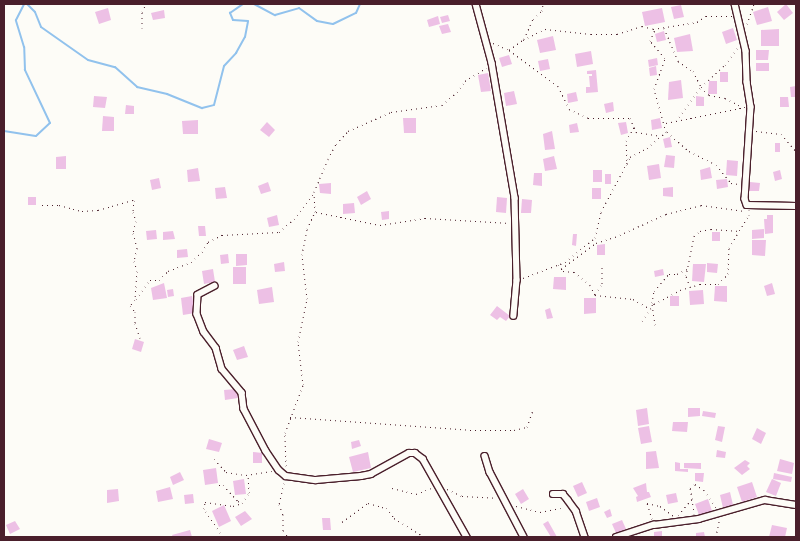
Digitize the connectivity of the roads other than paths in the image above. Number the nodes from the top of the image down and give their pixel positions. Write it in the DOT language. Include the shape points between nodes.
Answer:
graph roads {
  1 [pos="476,4"];
  2 [pos="735,4"];
  3 [pos="796,206"];
  4 [pos="215,286"];
  5 [pos="514,316"];
  6 [pos="485,456"];
  7 [pos="553,494"];
  8 [pos="796,505"];
  9 [pos="467,537"];
  10 [pos="524,537"];
  11 [pos="585,537"];
  12 [pos="616,537"];
  1 -- 5 [label="street" via="492,63 515,198 517,280"];
  2 -- 3 [label="street" via="744,39 751,107 745,185 747,206"];
  4 -- 9 [label="street" via="198,296 197,314 204,332 216,348 222,369 242,393 244,409 280,471 286,476 316,480 361,476 415,453 423,459"];
  6 -- 10 [label="street"];
  7 -- 11 [label="street" via="563,494 568,500"];
  8 -- 12 [label="street" via="765,500"];
}
